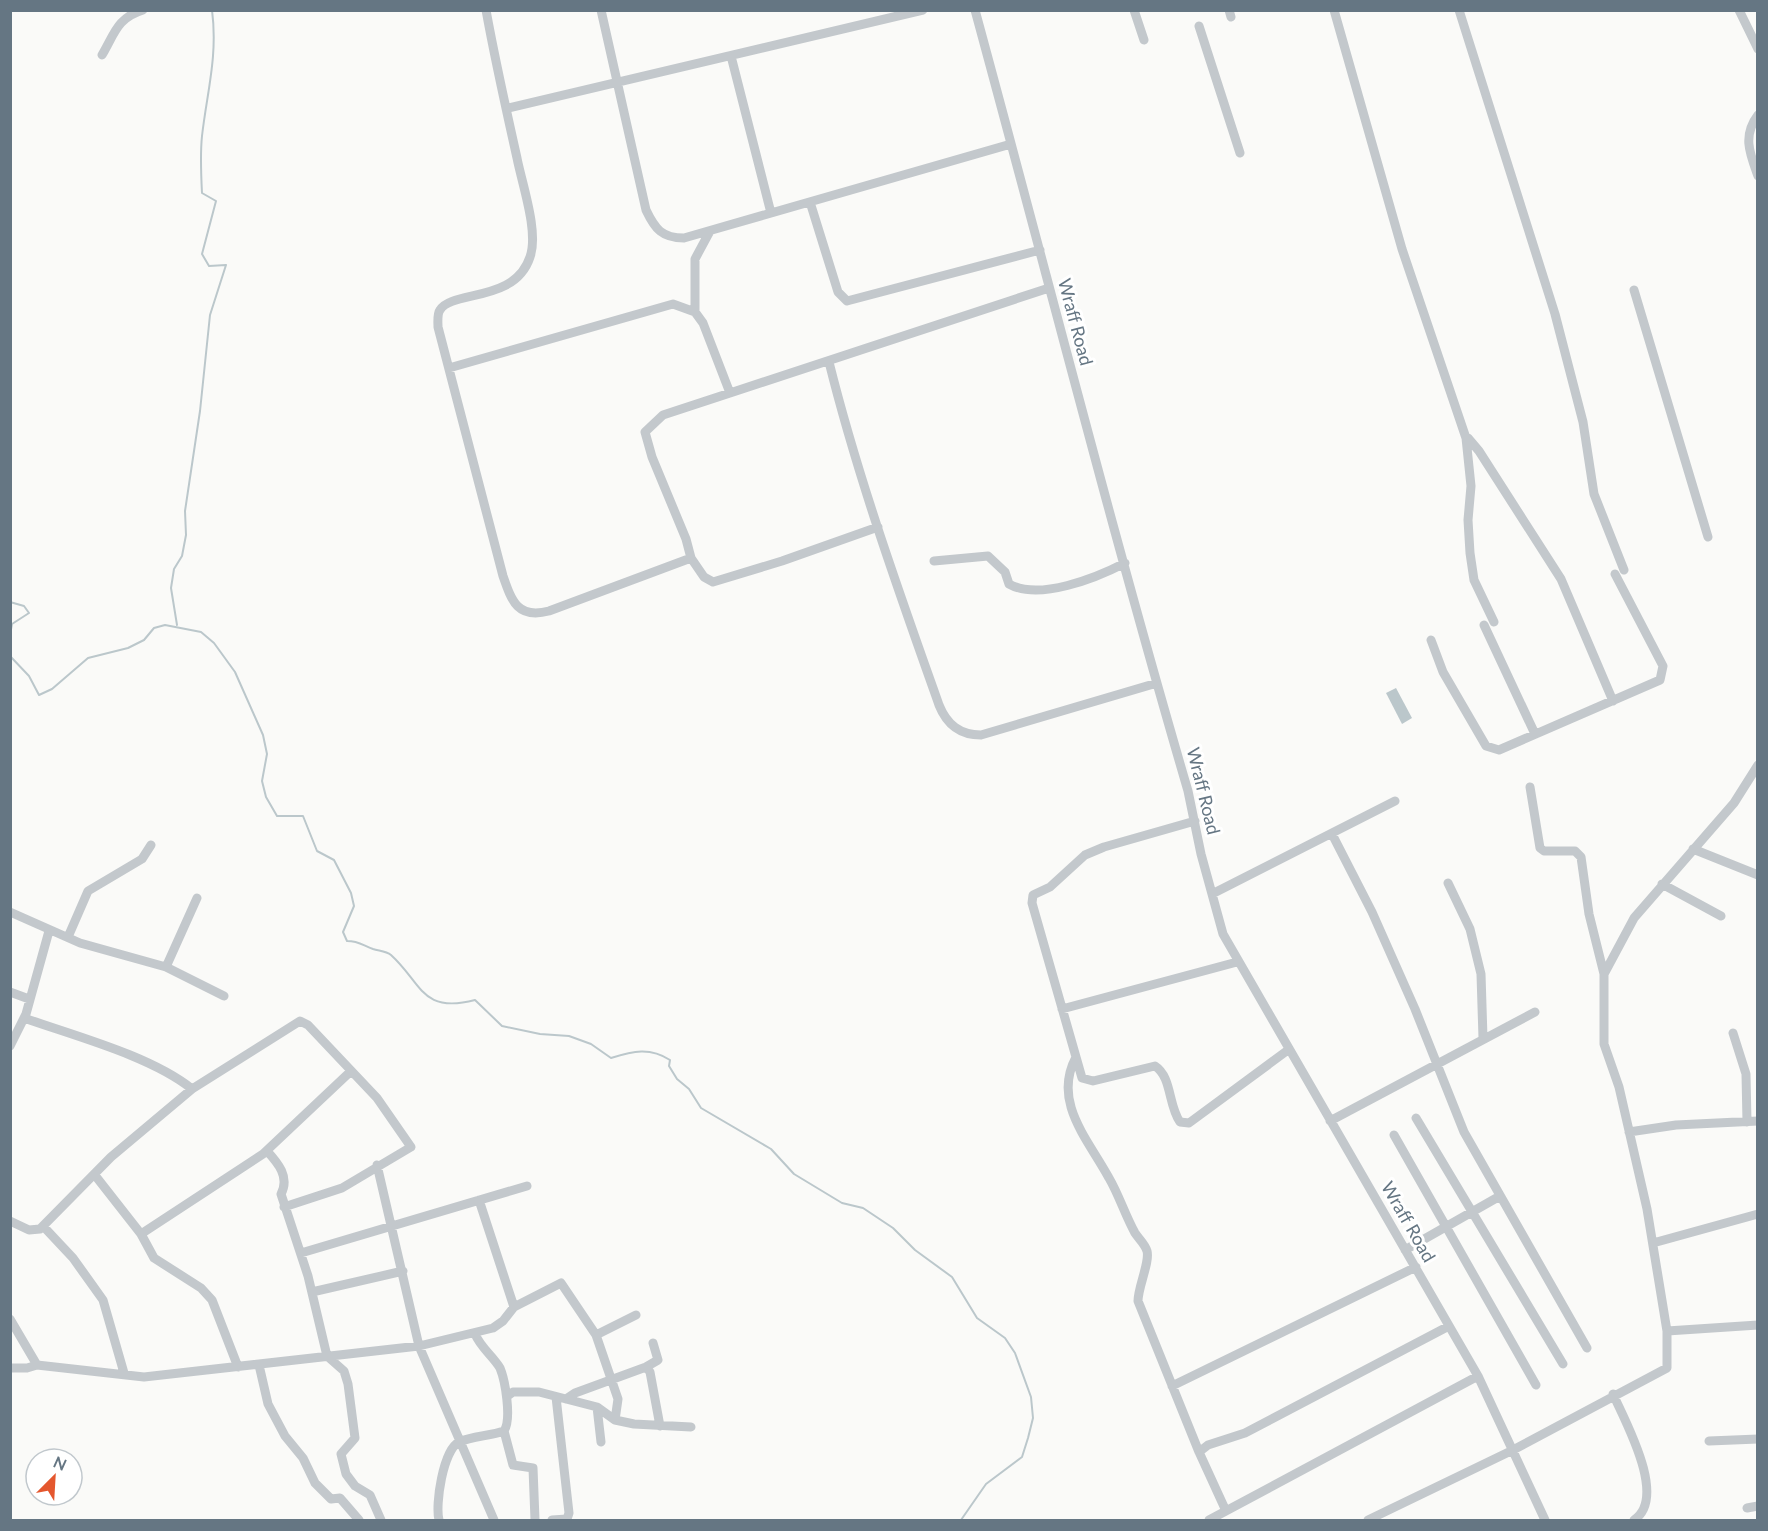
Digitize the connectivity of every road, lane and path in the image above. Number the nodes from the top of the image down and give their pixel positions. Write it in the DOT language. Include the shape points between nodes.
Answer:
graph roads {
  1 [pos="143,10"];
  2 [pos="486,10"];
  3 [pos="601,10"];
  4 [pos="923,10"];
  5 [pos="975,10"];
  6 [pos="1134,10"];
  7 [pos="1334,10"];
  8 [pos="1459,10"];
  9 [pos="1739,10"];
  10 [pos="1199,26"];
  11 [pos="1144,40"];
  12 [pos="1758,49"];
  13 [pos="102,55"];
  14 [pos="731,56"];
  15 [pos="617,83"];
  16 [pos="508,108"];
  17 [pos="1758,115"];
  18 [pos="1011,144"];
  19 [pos="1240,153"];
  20 [pos="1758,176"];
  21 [pos="810,202"];
  22 [pos="771,213"];
  23 [pos="710,231"];
  24 [pos="1040,250"];
  25 [pos="1049,288"];
  26 [pos="1634,290"];
  27 [pos="694,295"];
  28 [pos="680,306"];
  29 [pos="694,312"];
  30 [pos="829,362"];
  31 [pos="449,368"];
  32 [pos="730,393"];
  33 [pos="1466,436"];
  34 [pos="878,527"];
  35 [pos="1708,537"];
  36 [pos="691,558"];
  37 [pos="934,561"];
  38 [pos="1125,563"];
  39 [pos="1494,622"];
  40 [pos="1484,625"];
  41 [pos="1431,640"];
  42 [pos="1157,683"];
  43 [pos="1612,701"];
  44 [pos="1535,734"];
  45 [pos="1758,765"];
  46 [pos="1530,787"];
  47 [pos="1395,801"];
  48 [pos="1194,821"];
  49 [pos="1332,834"];
  50 [pos="151,845"];
  51 [pos="1693,849"];
  52 [pos="1758,875"];
  53 [pos="1448,884"];
  54 [pos="1662,884"];
  55 [pos="1212,894"];
  56 [pos="197,898"];
  57 [pos="10,912"];
  58 [pos="1721,916"];
  59 [pos="49,931"];
  60 [pos="68,937"];
  61 [pos="1237,962"];
  62 [pos="166,967"];
  63 [pos="1604,974"];
  64 [pos="10,992"];
  65 [pos="224,996"];
  66 [pos="29,999"];
  67 [pos="1062,1010"];
  68 [pos="1535,1012"];
  69 [pos="24,1018"];
  70 [pos="1733,1033"];
  71 [pos="1483,1038"];
  72 [pos="10,1046"];
  73 [pos="1288,1050"];
  74 [pos="1076,1057"];
  75 [pos="1436,1064"];
  76 [pos="350,1072"];
  77 [pos="192,1089"];
  78 [pos="1416,1118"];
  79 [pos="1330,1121"];
  80 [pos="1752,1122"];
  81 [pos="1629,1132"];
  82 [pos="1394,1135"];
  83 [pos="267,1151"];
  84 [pos="377,1165"];
  85 [pos="94,1174"];
  86 [pos="527,1186"];
  87 [pos="1500,1196"];
  88 [pos="479,1200"];
  89 [pos="284,1207"];
  90 [pos="1471,1212"];
  91 [pos="1758,1214"];
  92 [pos="10,1221"];
  93 [pos="44,1226"];
  94 [pos="1444,1227"];
  95 [pos="392,1228"];
  96 [pos="141,1234"];
  97 [pos="1653,1243"];
  98 [pos="1405,1250"];
  99 [pos="301,1253"];
  100 [pos="1416,1267"];
  101 [pos="403,1271"];
  102 [pos="312,1292"];
  103 [pos="514,1307"];
  104 [pos="636,1315"];
  105 [pos="10,1318"];
  106 [pos="1758,1324"];
  107 [pos="1449,1326"];
  108 [pos="1667,1331"];
  109 [pos="475,1334"];
  110 [pos="596,1335"];
  111 [pos="653,1343"];
  112 [pos="419,1346"];
  113 [pos="1587,1348"];
  114 [pos="327,1356"];
  115 [pos="1563,1364"];
  116 [pos="37,1365"];
  117 [pos="259,1365"];
  118 [pos="238,1367"];
  119 [pos="646,1367"];
  120 [pos="10,1368"];
  121 [pos="124,1374"];
  122 [pos="1478,1376"];
  123 [pos="610,1381"];
  124 [pos="1536,1385"];
  125 [pos="1172,1386"];
  126 [pos="1613,1394"];
  127 [pos="509,1395"];
  128 [pos="561,1398"];
  129 [pos="597,1407"];
  130 [pos="615,1420"];
  131 [pos="660,1426"];
  132 [pos="691,1427"];
  133 [pos="504,1431"];
  134 [pos="1758,1439"];
  135 [pos="1709,1441"];
  136 [pos="458,1442"];
  137 [pos="601,1442"];
  138 [pos="1513,1450"];
  139 [pos="1199,1452"];
  140 [pos="1758,1506"];
  141 [pos="1747,1508"];
  142 [pos="1226,1511"];
  143 [pos="1642,1516"];
  144 [pos="359,1521"];
  145 [pos="381,1521"];
  146 [pos="439,1521"];
  147 [pos="494,1521"];
  148 [pos="535,1521"];
  149 [pos="552,1521"];
  150 [pos="1209,1521"];
  151 [pos="1368,1521"];
  152 [pos="1545,1521"];
  153 [pos="1634,1521"];
  1 -- 13 [label="street" via="122,21"];
  2 -- 16 [label="street"];
  3 -- 15 [label="street"];
  4 -- 14 [label="street"];
  5 -- 18 [label="street, Wraff Road"];
  6 -- 11 [label="street"];
  7 -- 33 [label="street" via="1402,249"];
  8 -- 43 [label="street" via="1555,314 1583,422 1594,494 1620,572 1663,666 1659,680"];
  9 -- 12 [label="street"];
  10 -- 19 [label="street"];
  14 -- 15 [label="street"];
  14 -- 22 [label="street"];
  15 -- 16 [label="street"];
  15 -- 23 [label="street" via="646,210 654,228 671,238"];
  16 -- 31 [label="street" via="533,245 517,280 442,307 438,327"];
  17 -- 20 [label="street" via="1752,123 1748,146"];
  18 -- 21 [label="street"];
  18 -- 24 [label="street, Wraff Road"];
  21 -- 22 [label="street"];
  21 -- 24 [label="street" via="838,292 847,301"];
  22 -- 23 [label="street"];
  23 -- 27 [label="street" via="695,259"];
  24 -- 25 [label="street, Wraff Road"];
  25 -- 30 [label="street"];
  25 -- 38 [label="street, Wraff Road"];
  26 -- 35 [label="street"];
  27 -- 28 [label="street"];
  27 -- 29 [label="street"];
  28 -- 29 [label="street"];
  28 -- 31 [label="street" via="644,311"];
  29 -- 32 [label="street" via="703,324"];
  30 -- 32 [label="street"];
  30 -- 34 [label="street"];
  31 -- 36 [label="street" via="503,576 521,610 529,614 549,611"];
  32 -- 36 [label="street" via="663,416 645,432"];
  33 -- 39 [label="street" via="1474,580"];
  33 -- 43 [label="street" via="1561,579"];
  34 -- 36 [label="street" via="713,582 704,577"];
  34 -- 42 [label="street" via="939,705 959,731 981,735"];
  37 -- 38 [label="street" via="988,556 1005,572 1009,584 1037,592 1094,579"];
  38 -- 42 [label="street, Wraff Road"];
  40 -- 44 [label="street"];
  41 -- 44 [label="street" via="1443,672 1486,746 1499,750"];
  42 -- 48 [label="street, Wraff Road"];
  43 -- 44 [label="street"];
  45 -- 51 [label="street" via="1734,803"];
  46 -- 63 [label="street" via="1540,848 1575,851 1581,857 1588,914"];
  47 -- 49 [label="street"];
  48 -- 55 [label="street, Wraff Road"];
  48 -- 67 [label="street" via="1085,855 1050,887 1034,895 1032,903"];
  49 -- 55 [label="street"];
  49 -- 75 [label="street" via="1405,987"];
  50 -- 60 [label="street" via="142,859 88,891"];
  51 -- 52 [label="street"];
  51 -- 54 [label="street"];
  53 -- 71 [label="street" via="1470,929 1481,974"];
  54 -- 58 [label="street"];
  54 -- 63 [label="street" via="1634,918"];
  55 -- 61 [label="street, Wraff Road" via="1223,934"];
  56 -- 62 [label="street"];
  57 -- 59 [label="street"];
  59 -- 60 [label="street"];
  59 -- 66 [label="street"];
  60 -- 62 [label="street"];
  61 -- 67 [label="street"];
  61 -- 73 [label="street, Wraff Road"];
  62 -- 65 [label="street"];
  63 -- 81 [label="street" via="1604,1044"];
  64 -- 66 [label="street"];
  66 -- 69 [label="street"];
  67 -- 74 [label="street"];
  68 -- 71 [label="street"];
  69 -- 72 [label="street"];
  69 -- 77 [label="street" via="147,1064"];
  70 -- 80 [label="street" via="1746,1074"];
  71 -- 75 [label="street"];
  73 -- 74 [label="street" via="1189,1123 1180,1122 1173,1113 1165,1077 1155,1066 1087,1081 1082,1078"];
  73 -- 79 [label="street, Wraff Road"];
  74 -- 125 [label="street" via="1066,1081 1071,1107 1135,1233 1147,1248 1138,1301"];
  75 -- 79 [label="street"];
  75 -- 87 [label="street" via="1464,1132"];
  76 -- 77 [label="street" via="300,1021"];
  76 -- 83 [label="street"];
  76 -- 84 [label="street" via="377,1098 411,1147"];
  77 -- 85 [label="street"];
  78 -- 90 [label="street"];
  79 -- 98 [label="street, Wraff Road"];
  80 -- 81 [label="street"];
  81 -- 97 [label="street"];
  82 -- 94 [label="street"];
  83 -- 89 [label="street" via="284,1176"];
  83 -- 96 [label="street"];
  84 -- 89 [label="street" via="342,1188"];
  84 -- 95 [label="street"];
  85 -- 93 [label="street"];
  85 -- 96 [label="street"];
  86 -- 88 [label="street"];
  87 -- 90 [label="street"];
  87 -- 113 [label="street"];
  88 -- 95 [label="street"];
  88 -- 103 [label="street"];
  89 -- 99 [label="street"];
  90 -- 94 [label="street"];
  90 -- 115 [label="street"];
  91 -- 97 [label="street"];
  92 -- 93 [label="street" via="29,1230"];
  93 -- 121 [label="street" via="103,1300"];
  94 -- 98 [label="street"];
  94 -- 124 [label="street"];
  95 -- 99 [label="street"];
  95 -- 101 [label="street"];
  96 -- 118 [label="street" via="154,1258 201,1288 212,1300"];
  97 -- 108 [label="street"];
  98 -- 100 [label="street, Wraff Road"];
  99 -- 102 [label="street"];
  100 -- 107 [label="street, Wraff Road"];
  100 -- 125 [label="street"];
  101 -- 102 [label="street"];
  101 -- 112 [label="street"];
  102 -- 114 [label="street"];
  103 -- 109 [label="street" via="498,1325"];
  103 -- 110 [label="street" via="563,1284"];
  104 -- 110 [label="street"];
  105 -- 116 [label="street"];
  106 -- 108 [label="street"];
  107 -- 122 [label="street, Wraff Road"];
  107 -- 139 [label="street" via="1245,1433 1208,1445"];
  108 -- 126 [label="street" via="1667,1368"];
  109 -- 112 [label="street"];
  109 -- 127 [label="street" via="500,1369 502,1384"];
  110 -- 123 [label="street"];
  111 -- 119 [label="street" via="658,1360"];
  112 -- 114 [label="street"];
  112 -- 136 [label="street"];
  114 -- 117 [label="street"];
  114 -- 145 [label="street" via="344,1371 348,1384 355,1438 341,1454 346,1474 355,1486 370,1495"];
  116 -- 120 [label="street"];
  116 -- 121 [label="street"];
  117 -- 118 [label="street"];
  117 -- 144 [label="street" via="268,1404 315,1483 331,1499 340,1498"];
  118 -- 121 [label="street" via="144,1377"];
  119 -- 123 [label="street"];
  119 -- 131 [label="street"];
  122 -- 138 [label="street, Wraff Road"];
  122 -- 142 [label="street"];
  123 -- 128 [label="street"];
  123 -- 130 [label="street" via="618,1404"];
  125 -- 139 [label="street"];
  126 -- 138 [label="street"];
  126 -- 143 [label="street" via="1643,1465 1646,1493"];
  127 -- 128 [label="street" via="526,1391"];
  127 -- 133 [label="street"];
  128 -- 129 [label="street"];
  128 -- 149 [label="street" via="569,1513 567,1519"];
  129 -- 130 [label="street"];
  129 -- 137 [label="street"];
  130 -- 131 [label="street"];
  131 -- 132 [label="street"];
  133 -- 136 [label="street"];
  133 -- 148 [label="street" via="513,1466 533,1468"];
  134 -- 135 [label="street"];
  136 -- 146 [label="street" via="444,1464"];
  136 -- 147 [label="street"];
  138 -- 151 [label="street"];
  138 -- 152 [label="street, Wraff Road"];
  139 -- 142 [label="street"];
  140 -- 141 [label="street"];
  142 -- 150 [label="street"];
  143 -- 153 [label="street"];
}
